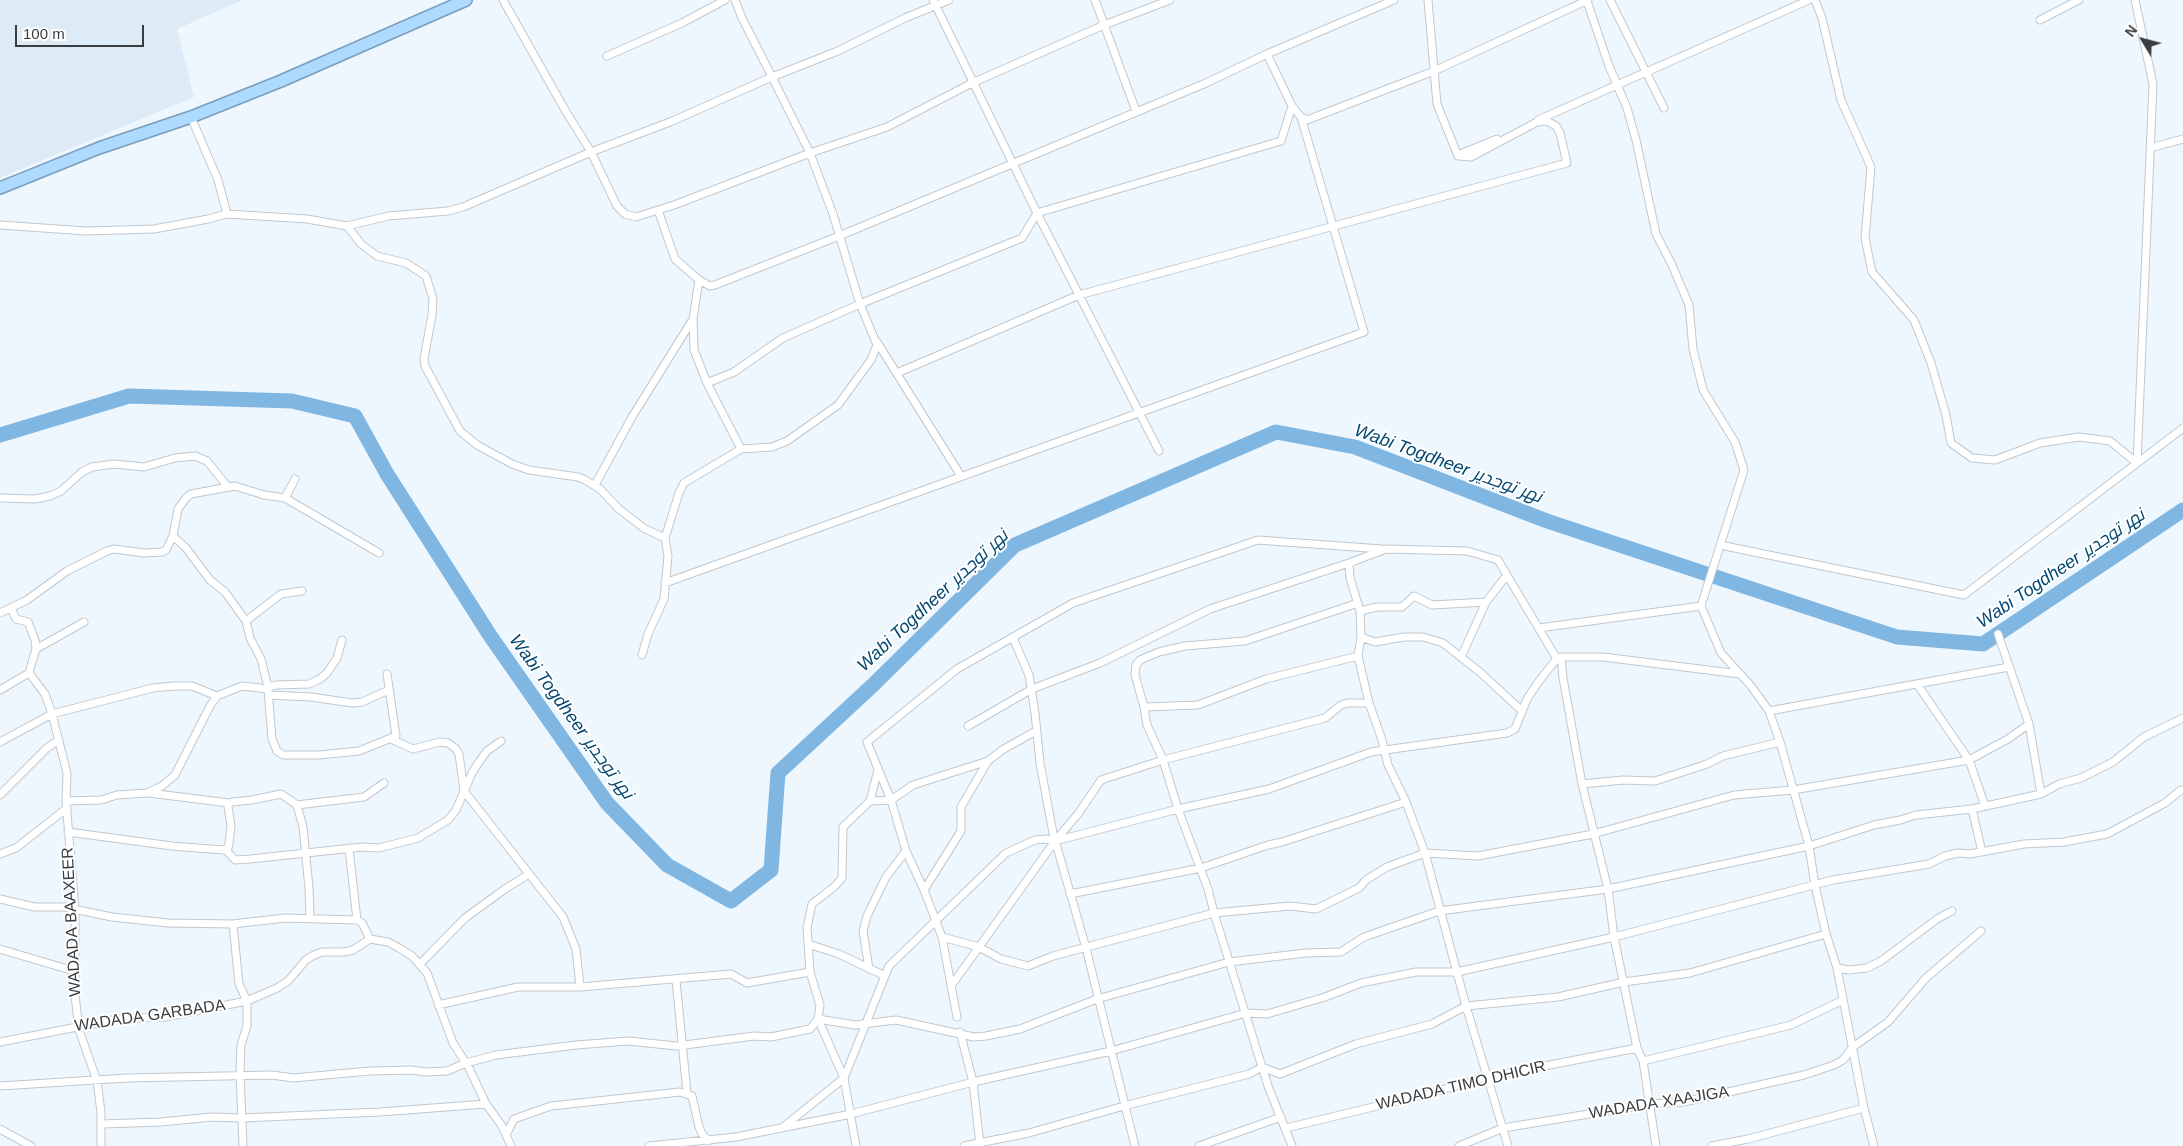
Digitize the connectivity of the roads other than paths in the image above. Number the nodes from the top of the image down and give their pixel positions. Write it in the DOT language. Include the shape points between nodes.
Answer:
graph roads {
  1 [pos="466,0"];
  2 [pos="503,0"];
  3 [pos="725,0"];
  4 [pos="735,0"];
  5 [pos="949,0"];
  6 [pos="1095,0"];
  7 [pos="1170,0"];
  8 [pos="1394,0"];
  9 [pos="1428,0"];
  10 [pos="1587,0"];
  11 [pos="1610,0"];
  12 [pos="1810,0"];
  13 [pos="1815,0"];
  14 [pos="2079,0"];
  15 [pos="2135,0"];
  16 [pos="934,3"];
  17 [pos="2040,20"];
  18 [pos="1104,25"];
  19 [pos="1267,54"];
  20 [pos="607,56"];
  21 [pos="1434,71"];
  22 [pos="1646,72"];
  23 [pos="772,77"];
  24 [pos="972,83"];
  25 [pos="1617,85"];
  26 [pos="1292,106"];
  27 [pos="1664,108"];
  28 [pos="1136,112"];
  29 [pos="191,116"];
  30 [pos="1301,117"];
  31 [pos="2183,139"];
  32 [pos="2150,148"];
  33 [pos="591,152"];
  34 [pos="810,152"];
  35 [pos="1458,156"];
  36 [pos="1013,164"];
  37 [pos="0,188"];
  38 [pos="658,210"];
  39 [pos="1037,213"];
  40 [pos="227,214"];
  41 [pos="0,225"];
  42 [pos="346,226"];
  43 [pos="1333,226"];
  44 [pos="840,236"];
  45 [pos="699,280"];
  46 [pos="1079,295"];
  47 [pos="860,304"];
  48 [pos="693,319"];
  49 [pos="877,342"];
  50 [pos="897,373"];
  51 [pos="707,384"];
  52 [pos="1139,413"];
  53 [pos="2183,428"];
  54 [pos="741,449"];
  55 [pos="1159,451"];
  56 [pos="2137,463"];
  57 [pos="961,476"];
  58 [pos="295,479"];
  59 [pos="594,485"];
  60 [pos="228,486"];
  61 [pos="0,498"];
  62 [pos="285,498"];
  63 [pos="173,536"];
  64 [pos="665,538"];
  65 [pos="1720,545"];
  66 [pos="1386,549"];
  67 [pos="379,553"];
  68 [pos="1349,563"];
  69 [pos="1507,575"];
  70 [pos="665,583"];
  71 [pos="302,591"];
  72 [pos="1486,602"];
  73 [pos="1701,606"];
  74 [pos="1359,607"];
  75 [pos="11,608"];
  76 [pos="0,613"];
  77 [pos="246,621"];
  78 [pos="84,622"];
  79 [pos="1539,628"];
  80 [pos="1998,634"];
  81 [pos="1361,637"];
  82 [pos="1013,638"];
  83 [pos="342,640"];
  84 [pos="36,649"];
  85 [pos="642,654"];
  86 [pos="1358,656"];
  87 [pos="1461,657"];
  88 [pos="1559,658"];
  89 [pos="2009,667"];
  90 [pos="29,673"];
  91 [pos="387,674"];
  92 [pos="1740,674"];
  93 [pos="1917,684"];
  94 [pos="1032,689"];
  95 [pos="0,690"];
  96 [pos="269,690"];
  97 [pos="389,690"];
  98 [pos="218,696"];
  99 [pos="1369,703"];
  100 [pos="1144,708"];
  101 [pos="1522,711"];
  102 [pos="1770,711"];
  103 [pos="52,714"];
  104 [pos="2183,718"];
  105 [pos="2029,724"];
  106 [pos="968,726"];
  107 [pos="1036,731"];
  108 [pos="391,739"];
  109 [pos="59,740"];
  110 [pos="501,741"];
  111 [pos="0,742"];
  112 [pos="1780,742"];
  113 [pos="1383,751"];
  114 [pos="1163,760"];
  115 [pos="1970,760"];
  116 [pos="988,762"];
  117 [pos="878,770"];
  118 [pos="384,784"];
  119 [pos="1582,784"];
  120 [pos="464,790"];
  121 [pos="1793,790"];
  122 [pos="2181,790"];
  123 [pos="147,793"];
  124 [pos="2042,794"];
  125 [pos="0,795"];
  126 [pos="890,800"];
  127 [pos="870,801"];
  128 [pos="1406,802"];
  129 [pos="66,804"];
  130 [pos="229,804"];
  131 [pos="297,805"];
  132 [pos="1985,806"];
  133 [pos="1178,809"];
  134 [pos="1972,809"];
  135 [pos="68,832"];
  136 [pos="1593,834"];
  137 [pos="1055,841"];
  138 [pos="1809,846"];
  139 [pos="349,849"];
  140 [pos="226,850"];
  141 [pos="906,851"];
  142 [pos="1982,852"];
  143 [pos="305,853"];
  144 [pos="1425,853"];
  145 [pos="0,854"];
  146 [pos="1201,868"];
  147 [pos="529,874"];
  148 [pos="1815,885"];
  149 [pos="1608,888"];
  150 [pos="924,890"];
  151 [pos="1070,894"];
  152 [pos="0,899"];
  153 [pos="75,909"];
  154 [pos="1439,911"];
  155 [pos="1952,911"];
  156 [pos="1214,913"];
  157 [pos="310,918"];
  158 [pos="357,920"];
  159 [pos="936,921"];
  160 [pos="233,924"];
  161 [pos="1981,931"];
  162 [pos="1826,934"];
  163 [pos="942,937"];
  164 [pos="1614,937"];
  165 [pos="370,939"];
  166 [pos="808,944"];
  167 [pos="979,947"];
  168 [pos="1086,948"];
  169 [pos="0,949"];
  170 [pos="1229,962"];
  171 [pos="420,964"];
  172 [pos="1837,968"];
  173 [pos="870,969"];
  174 [pos="74,971"];
  175 [pos="810,972"];
  176 [pos="1457,972"];
  177 [pos="885,976"];
  178 [pos="676,980"];
  179 [pos="1624,982"];
  180 [pos="951,986"];
  181 [pos="580,987"];
  182 [pos="1097,999"];
  183 [pos="1843,1000"];
  184 [pos="247,1001"];
  185 [pos="438,1005"];
  186 [pos="1466,1006"];
  187 [pos="1246,1013"];
  188 [pos="957,1017"];
  189 [pos="818,1020"];
  190 [pos="867,1024"];
  191 [pos="79,1025"];
  192 [pos="960,1032"];
  193 [pos="0,1042"];
  194 [pos="682,1046"];
  195 [pos="1853,1047"];
  196 [pos="1637,1048"];
  197 [pos="1111,1051"];
  198 [pos="1644,1061"];
  199 [pos="466,1063"];
  200 [pos="1262,1067"];
  201 [pos="240,1076"];
  202 [pos="1488,1077"];
  203 [pos="844,1078"];
  204 [pos="97,1081"];
  205 [pos="973,1082"];
  206 [pos="0,1086"];
  207 [pos="687,1092"];
  208 [pos="486,1104"];
  209 [pos="1650,1104"];
  210 [pos="1124,1106"];
  211 [pos="1864,1108"];
  212 [pos="851,1114"];
  213 [pos="1280,1117"];
  214 [pos="242,1118"];
  215 [pos="102,1124"];
  216 [pos="1286,1128"];
  217 [pos="1503,1128"];
  218 [pos="0,1129"];
  219 [pos="780,1129"];
  220 [pos="506,1135"];
  221 [pos="1748,1143"];
  222 [pos="709,1144"];
  223 [pos="980,1144"];
  224 [pos="31,1146"];
  225 [pos="101,1146"];
  226 [pos="243,1146"];
  227 [pos="511,1146"];
  228 [pos="649,1146"];
  229 [pos="856,1146"];
  230 [pos="964,1146"];
  231 [pos="1135,1146"];
  232 [pos="1199,1146"];
  233 [pos="1292,1146"];
  234 [pos="1459,1146"];
  235 [pos="1508,1146"];
  236 [pos="1656,1146"];
  237 [pos="1712,1146"];
  238 [pos="1874,1146"];
  1 -- 29 [label="highway" via="281,81"];
  2 -- 33 [label="street"];
  3 -- 20 [label="street"];
  4 -- 23 [label="street"];
  5 -- 16 [label="street"];
  6 -- 18 [label="street"];
  7 -- 18 [label="street"];
  8 -- 19 [label="street"];
  9 -- 21 [label="street"];
  10 -- 21 [label="street"];
  10 -- 25 [label="street"];
  11 -- 22 [label="street"];
  12 -- 22 [label="street"];
  13 -- 56 [label="street" via="1841,100 1871,167 1866,238 1872,272 1914,320 1931,363 1951,443 1972,458 1996,460 2040,443 2079,437 2110,440"];
  14 -- 17 [label="street"];
  15 -- 32 [label="street" via="2153,84"];
  16 -- 23 [label="street" via="838,51"];
  16 -- 24 [label="street"];
  18 -- 24 [label="street"];
  18 -- 28 [label="street"];
  19 -- 26 [label="street"];
  19 -- 28 [label="street"];
  21 -- 30 [label="street" via="1307,120"];
  21 -- 35 [label="street" via="1437,104"];
  22 -- 25 [label="street"];
  22 -- 27 [label="street"];
  23 -- 33 [label="street" via="670,122"];
  23 -- 34 [label="street"];
  24 -- 34 [label="street" via="887,127"];
  24 -- 36 [label="street"];
  25 -- 35 [label="street"];
  25 -- 65 [label="street" via="1636,140 1656,234 1689,305 1693,349 1703,390 1734,442 1744,470"];
  26 -- 30 [label="street"];
  26 -- 39 [label="street" via="1281,141"];
  28 -- 36 [label="street"];
  29 -- 37 [label="highway" via="99,148"];
  29 -- 40 [label="street" via="218,180"];
  30 -- 43 [label="street"];
  31 -- 32 [label="street"];
  32 -- 56 [label="street"];
  33 -- 38 [label="street" via="617,206 625,214 636,217"];
  33 -- 42 [label="street" via="463,207 388,216"];
  34 -- 38 [label="street"];
  34 -- 44 [label="street"];
  35 -- 43 [label="street" via="1470,157 1537,122 1547,121 1560,133 1567,163"];
  36 -- 39 [label="street"];
  36 -- 44 [label="street"];
  38 -- 45 [label="street" via="675,260"];
  39 -- 46 [label="street"];
  39 -- 47 [label="street" via="1022,238"];
  40 -- 41 [label="street" via="154,229 86,231"];
  40 -- 42 [label="street" via="307,219"];
  42 -- 59 [label="street" via="361,244 377,256 406,262 426,276 432,298 432,315 425,366 460,431 477,445 512,464 578,477"];
  43 -- 46 [label="street"];
  43 -- 52 [label="street" via="1364,332"];
  44 -- 45 [label="street" via="715,285"];
  44 -- 47 [label="street"];
  45 -- 48 [label="street"];
  46 -- 50 [label="street"];
  46 -- 52 [label="street"];
  47 -- 49 [label="street"];
  47 -- 51 [label="street" via="783,338 734,372"];
  48 -- 51 [label="street" via="694,350"];
  48 -- 59 [label="street"];
  49 -- 50 [label="street"];
  49 -- 54 [label="street" via="871,360 838,406 787,442 772,447"];
  50 -- 57 [label="street"];
  51 -- 54 [label="street"];
  52 -- 55 [label="street"];
  52 -- 57 [label="street"];
  53 -- 56 [label="street"];
  54 -- 64 [label="street" via="684,484"];
  56 -- 65 [label="street" via="1964,595"];
  57 -- 70 [label="street"];
  58 -- 62 [label="street"];
  59 -- 64 [label="street" via="651,534"];
  60 -- 61 [label="street" via="207,461 195,456 144,466 114,464 92,467 50,496"];
  60 -- 62 [label="street"];
  60 -- 63 [label="street" via="186,498 178,509"];
  62 -- 67 [label="street"];
  63 -- 75 [label="street" via="162,552 114,548 107,551 67,571"];
  63 -- 77 [label="street" via="210,580 225,592"];
  64 -- 70 [label="street" via="668,556"];
  65 -- 73 [label="street"];
  66 -- 68 [label="street"];
  66 -- 69 [label="street" via="1466,551 1498,560"];
  66 -- 82 [label="street" via="1258,540 1073,604"];
  68 -- 74 [label="street"];
  68 -- 94 [label="street" via="1210,609 1100,663"];
  69 -- 72 [label="street"];
  69 -- 79 [label="street"];
  70 -- 85 [label="street" via="664,599"];
  71 -- 77 [label="street" via="281,594"];
  72 -- 74 [label="street" via="1432,605 1414,596 1402,607"];
  72 -- 87 [label="street"];
  73 -- 79 [label="street"];
  73 -- 92 [label="street" via="1721,654"];
  74 -- 81 [label="street"];
  74 -- 100 [label="street" via="1245,642 1185,646 1144,658 1136,665 1135,675"];
  75 -- 76 [label="street"];
  75 -- 84 [label="street" via="16,619 28,622"];
  77 -- 96 [label="street"];
  78 -- 84 [label="street"];
  79 -- 88 [label="street"];
  80 -- 89 [label="street"];
  81 -- 86 [label="street"];
  81 -- 87 [label="street" via="1374,642 1422,637 1442,643"];
  82 -- 94 [label="street"];
  82 -- 117 [label="street" via="957,669 867,742"];
  83 -- 96 [label="street" via="336,658 320,679 301,686"];
  84 -- 90 [label="street"];
  86 -- 99 [label="street"];
  86 -- 100 [label="street" via="1266,679 1198,705"];
  87 -- 101 [label="street"];
  88 -- 92 [label="street" via="1604,657"];
  88 -- 101 [label="street" via="1539,681"];
  88 -- 119 [label="street"];
  89 -- 93 [label="street"];
  89 -- 105 [label="street"];
  90 -- 95 [label="street"];
  90 -- 103 [label="street, WADADA BAAXEER" via="45,694"];
  91 -- 97 [label="street"];
  92 -- 102 [label="street"];
  93 -- 102 [label="street"];
  93 -- 115 [label="street"];
  94 -- 106 [label="street"];
  94 -- 107 [label="street"];
  96 -- 97 [label="street" via="352,703"];
  96 -- 98 [label="street" via="242,686"];
  96 -- 108 [label="street" via="272,739 282,755 359,751"];
  97 -- 108 [label="street" via="396,736"];
  98 -- 103 [label="street" via="192,686 153,688"];
  98 -- 123 [label="street" via="175,775"];
  99 -- 113 [label="street"];
  99 -- 114 [label="street" via="1347,703 1326,718"];
  100 -- 114 [label="street" via="1150,735"];
  101 -- 113 [label="street" via="1515,728 1508,733"];
  102 -- 112 [label="street"];
  103 -- 109 [label="street, WADADA BAAXEER"];
  103 -- 111 [label="street"];
  104 -- 124 [label="street" via="2144,737 2113,762"];
  105 -- 115 [label="street"];
  105 -- 124 [label="street"];
  107 -- 116 [label="street"];
  107 -- 137 [label="street"];
  108 -- 120 [label="street" via="413,749 448,742 459,754"];
  109 -- 125 [label="street"];
  109 -- 129 [label="street, WADADA BAAXEER" via="67,772"];
  110 -- 120 [label="street" via="479,762"];
  112 -- 119 [label="street" via="1723,756 1655,781"];
  112 -- 121 [label="street"];
  113 -- 128 [label="street"];
  113 -- 133 [label="street" via="1371,752 1269,789"];
  114 -- 133 [label="street"];
  114 -- 137 [label="street" via="1102,780"];
  115 -- 121 [label="street"];
  115 -- 132 [label="street"];
  116 -- 126 [label="street" via="913,785"];
  116 -- 150 [label="street" via="961,808 960,831"];
  117 -- 126 [label="street"];
  117 -- 127 [label="street"];
  118 -- 131 [label="street" via="364,797"];
  119 -- 136 [label="street"];
  120 -- 139 [label="street" via="448,820 418,838 379,848"];
  120 -- 147 [label="street"];
  121 -- 136 [label="street" via="1734,795"];
  121 -- 138 [label="street"];
  122 -- 142 [label="street" via="2164,803 2106,834"];
  123 -- 129 [label="street"];
  123 -- 130 [label="street"];
  124 -- 132 [label="street"];
  126 -- 127 [label="street"];
  126 -- 141 [label="street"];
  127 -- 166 [label="street" via="843,827 842,878 812,904 807,928"];
  128 -- 144 [label="street"];
  128 -- 146 [label="street"];
  129 -- 135 [label="street, WADADA BAAXEER"];
  129 -- 145 [label="street" via="16,848"];
  130 -- 131 [label="street" via="281,794"];
  130 -- 140 [label="street" via="231,826"];
  131 -- 143 [label="street"];
  132 -- 134 [label="street"];
  133 -- 137 [label="street"];
  133 -- 146 [label="street"];
  134 -- 138 [label="street" via="1916,815"];
  134 -- 142 [label="street"];
  135 -- 140 [label="street" via="181,848"];
  135 -- 153 [label="street, WADADA BAAXEER"];
  136 -- 144 [label="street" via="1478,856"];
  136 -- 149 [label="street"];
  137 -- 151 [label="street"];
  137 -- 159 [label="street" via="1035,840 1006,853"];
  137 -- 167 [label="street"];
  138 -- 148 [label="street"];
  138 -- 149 [label="street"];
  139 -- 143 [label="street"];
  139 -- 158 [label="street"];
  140 -- 143 [label="street" via="235,860"];
  141 -- 150 [label="street"];
  141 -- 173 [label="street" via="886,877 863,931"];
  142 -- 148 [label="street" via="1945,856 1929,864"];
  143 -- 157 [label="street"];
  144 -- 154 [label="street"];
  144 -- 156 [label="street" via="1387,867 1359,888 1316,909 1290,906"];
  146 -- 151 [label="street"];
  146 -- 156 [label="street"];
  147 -- 171 [label="street" via="465,918"];
  147 -- 181 [label="street" via="563,916 576,949"];
  148 -- 162 [label="street"];
  148 -- 164 [label="street"];
  149 -- 154 [label="street"];
  149 -- 164 [label="street"];
  150 -- 159 [label="street"];
  151 -- 168 [label="street"];
  152 -- 153 [label="street" via="34,907"];
  153 -- 160 [label="street" via="168,923"];
  153 -- 174 [label="street, WADADA BAAXEER"];
  154 -- 170 [label="street" via="1364,937 1341,952"];
  154 -- 176 [label="street"];
  155 -- 172 [label="street" via="1867,968"];
  156 -- 168 [label="street"];
  156 -- 170 [label="street"];
  157 -- 158 [label="street"];
  157 -- 160 [label="street"];
  158 -- 165 [label="street"];
  159 -- 163 [label="street"];
  159 -- 177 [label="street" via="889,966"];
  160 -- 184 [label="street" via="239,984"];
  161 -- 195 [label="street, WADADA XAAJIGA" via="1926,978 1888,1022"];
  162 -- 172 [label="street"];
  162 -- 179 [label="street" via="1690,973"];
  163 -- 167 [label="street"];
  163 -- 180 [label="street"];
  164 -- 176 [label="street"];
  164 -- 179 [label="street"];
  165 -- 171 [label="street" via="388,942"];
  165 -- 184 [label="street, WADADA GARBADA" via="353,950 322,952 312,956 288,981"];
  166 -- 173 [label="street"];
  166 -- 175 [label="street"];
  167 -- 168 [label="street" via="1001,959 1028,966"];
  167 -- 180 [label="street"];
  168 -- 182 [label="street"];
  169 -- 174 [label="street"];
  170 -- 182 [label="street"];
  170 -- 187 [label="street"];
  171 -- 185 [label="street"];
  172 -- 183 [label="street"];
  173 -- 177 [label="street"];
  174 -- 191 [label="street, WADADA BAAXEER"];
  175 -- 178 [label="street" via="747,983 731,974"];
  175 -- 189 [label="street" via="820,1005"];
  176 -- 186 [label="street"];
  176 -- 187 [label="street" via="1416,972 1361,983 1267,1014"];
  177 -- 190 [label="street"];
  178 -- 181 [label="street"];
  178 -- 194 [label="street"];
  179 -- 186 [label="street" via="1558,997"];
  179 -- 196 [label="street"];
  180 -- 188 [label="street"];
  181 -- 185 [label="street" via="518,987"];
  182 -- 192 [label="street" via="1020,1029 974,1037"];
  182 -- 197 [label="street"];
  183 -- 195 [label="street"];
  183 -- 198 [label="street" via="1791,1025"];
  184 -- 191 [label="street, WADADA GARBADA" via="165,1017 118,1018"];
  184 -- 201 [label="street"];
  185 -- 199 [label="street" via="453,1043"];
  186 -- 200 [label="street" via="1432,1024 1356,1044 1280,1074"];
  186 -- 202 [label="street"];
  187 -- 197 [label="street"];
  187 -- 200 [label="street"];
  189 -- 190 [label="street"];
  189 -- 194 [label="street" via="810,1029 782,1035"];
  189 -- 203 [label="street"];
  190 -- 192 [label="street" via="896,1020"];
  190 -- 203 [label="street"];
  191 -- 193 [label="street, WADADA GARBADA"];
  191 -- 204 [label="street, WADADA BAAXEER"];
  192 -- 205 [label="street"];
  194 -- 199 [label="street" via="628,1041 576,1044 496,1055"];
  194 -- 207 [label="street"];
  195 -- 209 [label="street, WADADA XAAJIGA" via="1843,1060 1804,1075 1684,1102"];
  195 -- 211 [label="street"];
  196 -- 198 [label="street"];
  196 -- 202 [label="street, WADADA TIMO DHICIR"];
  197 -- 205 [label="street"];
  197 -- 210 [label="street"];
  198 -- 209 [label="street"];
  199 -- 201 [label="street" via="447,1071 394,1070 293,1078"];
  199 -- 208 [label="street"];
  200 -- 210 [label="street" via="1249,1074"];
  200 -- 213 [label="street"];
  201 -- 204 [label="street"];
  201 -- 214 [label="street"];
  202 -- 216 [label="street, WADADA TIMO DHICIR"];
  202 -- 217 [label="street"];
  203 -- 212 [label="street"];
  203 -- 219 [label="street"];
  204 -- 206 [label="street"];
  204 -- 215 [label="street, WADADA BAAXEER"];
  205 -- 212 [label="street"];
  205 -- 223 [label="street"];
  207 -- 220 [label="street" via="551,1106 514,1119"];
  207 -- 222 [label="street" via="692,1096 699,1127"];
  208 -- 214 [label="street"];
  208 -- 220 [label="street"];
  209 -- 217 [label="street, WADADA XAAJIGA"];
  209 -- 236 [label="street"];
  210 -- 223 [label="street"];
  210 -- 231 [label="street"];
  211 -- 221 [label="street"];
  211 -- 238 [label="street"];
  212 -- 219 [label="street"];
  212 -- 229 [label="street"];
  213 -- 216 [label="street"];
  213 -- 232 [label="street"];
  214 -- 215 [label="street" via="212,1116"];
  214 -- 226 [label="street"];
  215 -- 225 [label="street, WADADA BAAXEER"];
  216 -- 233 [label="street"];
  217 -- 234 [label="street, WADADA XAAJIGA"];
  217 -- 235 [label="street"];
  218 -- 224 [label="street"];
  219 -- 222 [label="street"];
  220 -- 227 [label="street"];
  221 -- 237 [label="street"];
  222 -- 228 [label="street"];
  223 -- 230 [label="street"];
}
